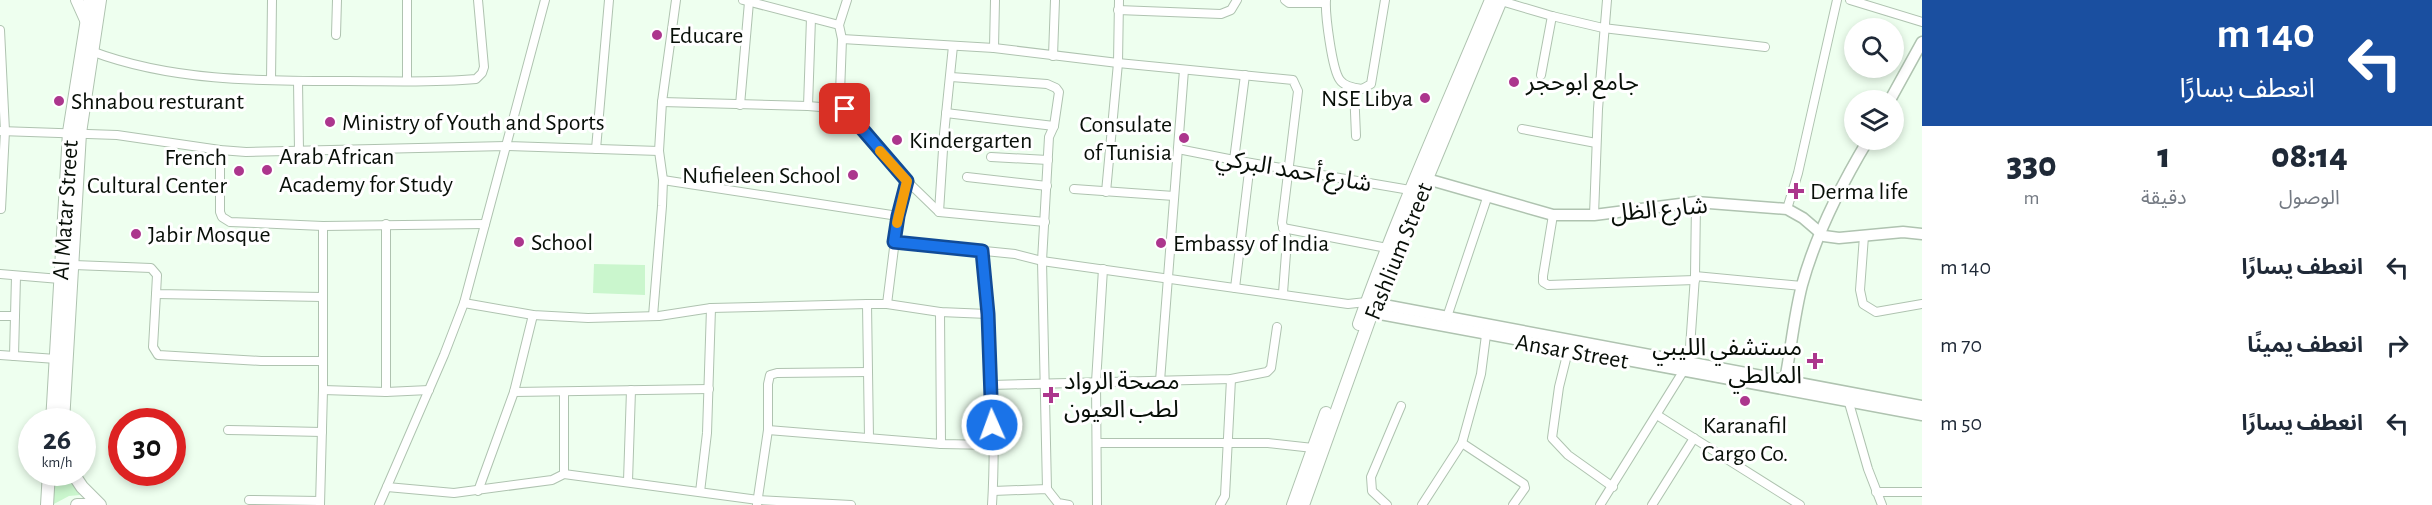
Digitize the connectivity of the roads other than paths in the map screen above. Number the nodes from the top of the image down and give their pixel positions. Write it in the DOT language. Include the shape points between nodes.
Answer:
graph roads {
  1 [pos="77,0"];
  2 [pos="90,0"];
  3 [pos="100,0"];
  4 [pos="272,0"];
  5 [pos="337,0"];
  6 [pos="406,0"];
  7 [pos="478,0"];
  8 [pos="545,0"];
  9 [pos="609,0"];
  10 [pos="675,0"];
  11 [pos="847,0"];
  12 [pos="995,0"];
  13 [pos="1055,0"];
  14 [pos="1119,0"];
  15 [pos="1237,0"];
  16 [pos="1285,0"];
  17 [pos="1385,0"];
  18 [pos="1498,0"];
  19 [pos="1607,0"];
  20 [pos="1837,0"];
  21 [pos="1851,0"];
  22 [pos="746,1"];
  23 [pos="1326,2"];
  24 [pos="1874,3"];
  25 [pos="772,4"];
  26 [pos="1119,9"];
  27 [pos="1552,16"];
  28 [pos="811,18"];
  29 [pos="86,20"];
  30 [pos="1922,22"];
  31 [pos="839,25"];
  32 [pos="1603,28"];
  33 [pos="0,30"];
  34 [pos="336,35"];
  35 [pos="842,39"];
  36 [pos="1922,42"];
  37 [pos="953,46"];
  38 [pos="1765,47"];
  39 [pos="994,48"];
  40 [pos="91,51"];
  41 [pos="1,54"];
  42 [pos="1053,56"];
  43 [pos="1118,63"];
  44 [pos="1184,70"];
  45 [pos="1245,75"];
  46 [pos="1541,75"];
  47 [pos="951,77"];
  48 [pos="271,80"];
  49 [pos="298,81"];
  50 [pos="407,81"];
  51 [pos="1354,88"];
  52 [pos="1896,90"];
  53 [pos="662,102"];
  54 [pos="740,105"];
  55 [pos="808,106"];
  56 [pos="845,109"];
  57 [pos="946,113"];
  58 [pos="1054,126"];
  59 [pos="1522,129"];
  60 [pos="3,131"];
  61 [pos="75,132"];
  62 [pos="1356,136"];
  63 [pos="1596,143"];
  64 [pos="506,146"];
  65 [pos="1178,148"];
  66 [pos="596,149"];
  67 [pos="220,150"];
  68 [pos="1862,150"];
  69 [pos="299,151"];
  70 [pos="659,151"];
  71 [pos="991,157"];
  72 [pos="1048,160"];
  73 [pos="1234,160"];
  74 [pos="1250,163"];
  75 [pos="1290,169"];
  76 [pos="968,177"];
  77 [pos="1427,179"];
  78 [pos="663,180"];
  79 [pos="907,181"];
  80 [pos="1047,186"];
  81 [pos="1074,189"];
  82 [pos="1410,190"];
  83 [pos="1106,192"];
  84 [pos="1174,196"];
  85 [pos="1487,198"];
  86 [pos="1696,202"];
  87 [pos="1,209"];
  88 [pos="1787,209"];
  89 [pos="939,212"];
  90 [pos="1553,215"];
  91 [pos="1594,215"];
  92 [pos="898,216"];
  93 [pos="1045,222"];
  94 [pos="386,224"];
  95 [pos="485,224"];
  96 [pos="323,225"];
  97 [pos="1922,226"];
  98 [pos="1283,228"];
  99 [pos="1820,234"];
  100 [pos="1922,234"];
  101 [pos="1864,236"];
  102 [pos="894,242"];
  103 [pos="1387,248"];
  104 [pos="982,251"];
  105 [pos="1042,261"];
  106 [pos="74,265"];
  107 [pos="1103,269"];
  108 [pos="0,274"];
  109 [pos="16,276"];
  110 [pos="1695,278"];
  111 [pos="60,279"];
  112 [pos="1168,279"];
  113 [pos="1802,286"];
  114 [pos="1235,288"];
  115 [pos="1283,293"];
  116 [pos="156,294"];
  117 [pos="323,297"];
  118 [pos="464,303"];
  119 [pos="867,304"];
  120 [pos="887,304"];
  121 [pos="1922,304"];
  122 [pos="1369,307"];
  123 [pos="711,308"];
  124 [pos="940,312"];
  125 [pos="988,314"];
  126 [pos="533,315"];
  127 [pos="0,316"];
  128 [pos="15,316"];
  129 [pos="652,316"];
  130 [pos="1447,317"];
  131 [pos="1277,327"];
  132 [pos="1486,335"];
  133 [pos="1568,351"];
  134 [pos="0,355"];
  135 [pos="14,356"];
  136 [pos="56,359"];
  137 [pos="323,361"];
  138 [pos="1687,367"];
  139 [pos="868,372"];
  140 [pos="1231,379"];
  141 [pos="1785,380"];
  142 [pos="1160,381"];
  143 [pos="1045,382"];
  144 [pos="1096,382"];
  145 [pos="991,385"];
  146 [pos="709,389"];
  147 [pos="323,390"];
  148 [pos="429,390"];
  149 [pos="631,390"];
  150 [pos="386,392"];
  151 [pos="514,392"];
  152 [pos="564,392"];
  153 [pos="1849,403"];
  154 [pos="1401,406"];
  155 [pos="53,408"];
  156 [pos="64,408"];
  157 [pos="1920,410"];
  158 [pos="1657,415"];
  159 [pos="228,430"];
  160 [pos="768,430"];
  161 [pos="322,432"];
  162 [pos="869,438"];
  163 [pos="1694,438"];
  164 [pos="1229,442"];
  165 [pos="1097,443"];
  166 [pos="1462,443"];
  167 [pos="941,444"];
  168 [pos="993,446"];
  169 [pos="1313,448"];
  170 [pos="564,474"];
  171 [pos="628,481"];
  172 [pos="48,486"];
  173 [pos="84,486"];
  174 [pos="387,487"];
  175 [pos="1613,487"];
  176 [pos="1047,489"];
  177 [pos="478,491"];
  178 [pos="993,491"];
  179 [pos="700,492"];
  180 [pos="1876,492"];
  181 [pos="1922,492"];
  182 [pos="249,500"];
  183 [pos="757,502"];
  184 [pos="1097,502"];
  185 [pos="320,503"];
  186 [pos="47,505"];
  187 [pos="77,505"];
  188 [pos="93,505"];
  189 [pos="100,505"];
  190 [pos="379,505"];
  191 [pos="851,505"];
  192 [pos="992,505"];
  193 [pos="1069,505"];
  194 [pos="1107,505"];
  195 [pos="1220,505"];
  196 [pos="1293,505"];
  197 [pos="1303,505"];
  198 [pos="1387,505"];
  199 [pos="1422,505"];
  200 [pos="1513,505"];
  201 [pos="1600,505"];
  202 [pos="1652,505"];
  203 [pos="1800,505"];
  204 [pos="1882,505"];
  1 -- 29 [label="main road"];
  2 -- 29 [label="main road, Al Matar Street"];
  3 -- 40 [label="main road, Al Matar Street"];
  4 -- 48 [label="street"];
  5 -- 34 [label="street"];
  6 -- 50 [label="street"];
  7 -- 50 [label="street" via="484,67 480,76"];
  8 -- 64 [label="street"];
  9 -- 66 [label="street"];
  10 -- 53 [label="street"];
  11 -- 31 [label="street"];
  12 -- 39 [label="street"];
  13 -- 42 [label="street"];
  14 -- 26 [label="street"];
  15 -- 26 [label="street" via="1231,10 1221,14"];
  16 -- 23 [label="street"];
  17 -- 51 [label="street" via="1371,84"];
  18 -- 27 [label="street"];
  18 -- 77 [label="main road, Fashlium Street"];
  18 -- 82 [label="main road, Fashlium Street"];
  19 -- 32 [label="street"];
  20 -- 88 [label="street"];
  21 -- 24 [label="street"];
  22 -- 25 [label="street"];
  22 -- 54 [label="street"];
  23 -- 51 [label="street" via="1338,77"];
  24 -- 30 [label="street"];
  25 -- 28 [label="street"];
  26 -- 43 [label="street"];
  27 -- 32 [label="street"];
  27 -- 46 [label="street"];
  28 -- 31 [label="street"];
  28 -- 55 [label="street"];
  29 -- 61 [label="main road, Al Matar Street"];
  31 -- 35 [label="street"];
  32 -- 38 [label="street"];
  32 -- 63 [label="street"];
  33 -- 41 [label="street"];
  35 -- 37 [label="street"];
  35 -- 56 [label="street" via="840,84"];
  36 -- 52 [label="main road"];
  37 -- 39 [label="street"];
  37 -- 47 [label="street"];
  39 -- 42 [label="street"];
  40 -- 48 [label="street" via="197,76"];
  40 -- 61 [label="main road, Al Matar Street"];
  41 -- 60 [label="street"];
  42 -- 43 [label="street"];
  43 -- 44 [label="street"];
  43 -- 83 [label="street"];
  44 -- 45 [label="street"];
  44 -- 65 [label="street"];
  45 -- 73 [label="street"];
  45 -- 75 [label="street" via="1291,79 1296,85"];
  47 -- 57 [label="street"];
  47 -- 58 [label="street" via="1047,84 1056,88 1059,93"];
  48 -- 49 [label="street"];
  49 -- 50 [label="street"];
  49 -- 69 [label="street"];
  51 -- 62 [label="street"];
  53 -- 54 [label="street"];
  53 -- 70 [label="street"];
  54 -- 55 [label="street"];
  55 -- 56 [label="street"];
  56 -- 79 [label="street"];
  57 -- 58 [label="street"];
  57 -- 89 [label="street"];
  58 -- 72 [label="street" via="1049,137"];
  59 -- 63 [label="street"];
  60 -- 61 [label="street"];
  60 -- 87 [label="street"];
  61 -- 67 [label="street"];
  61 -- 106 [label="main road, Al Matar Street"];
  61 -- 111 [label="main road, Al Matar Street"];
  63 -- 91 [label="street"];
  64 -- 66 [label="street"];
  64 -- 69 [label="street"];
  64 -- 95 [label="street"];
  65 -- 73 [label="street, شارع أحمد البركي"];
  65 -- 84 [label="street"];
  66 -- 70 [label="street"];
  67 -- 69 [label="street"];
  67 -- 96 [label="street" via="222,217 235,223"];
  68 -- 99 [label="main road" via="1845,177"];
  70 -- 78 [label="street"];
  71 -- 72 [label="street"];
  72 -- 80 [label="street"];
  73 -- 74 [label="street, شارع أحمد البركي"];
  74 -- 75 [label="street, شارع أحمد البركي"];
  74 -- 114 [label="street"];
  75 -- 82 [label="street, شارع أحمد البركي"];
  75 -- 98 [label="street"];
  76 -- 80 [label="street"];
  77 -- 85 [label="main road, شارع الظل"];
  77 -- 122 [label="main road, Fashlium Street"];
  78 -- 92 [label="street"];
  78 -- 129 [label="street"];
  79 -- 89 [label="street"];
  79 -- 92 [label="street"];
  80 -- 93 [label="street"];
  81 -- 83 [label="street"];
  82 -- 103 [label="main road, Fashlium Street"];
  83 -- 84 [label="street"];
  84 -- 112 [label="street"];
  85 -- 90 [label="main road, شارع الظل"];
  85 -- 130 [label="street"];
  86 -- 88 [label="main road, شارع الظل"];
  86 -- 91 [label="main road, شارع الظل"];
  86 -- 110 [label="street"];
  88 -- 99 [label="main road"];
  89 -- 93 [label="street"];
  90 -- 91 [label="main road, شارع الظل"];
  90 -- 110 [label="street" via="1543,276 1548,285"];
  92 -- 102 [label="street"];
  93 -- 105 [label="street"];
  94 -- 95 [label="street"];
  94 -- 96 [label="street"];
  94 -- 150 [label="street"];
  95 -- 118 [label="street"];
  96 -- 117 [label="street"];
  97 -- 100 [label="street"];
  98 -- 103 [label="street"];
  98 -- 115 [label="street" via="1287,240"];
  99 -- 101 [label="main road" via="1839,238"];
  99 -- 113 [label="main road"];
  100 -- 101 [label="main road"];
  101 -- 121 [label="street" via="1860,290 1863,304 1876,312"];
  102 -- 104 [label="street"];
  102 -- 120 [label="street"];
  103 -- 122 [label="main road, Fashlium Street"];
  104 -- 105 [label="street"];
  104 -- 125 [label="street"];
  105 -- 107 [label="street"];
  105 -- 143 [label="street"];
  106 -- 116 [label="street" via="152,268 157,275"];
  106 -- 156 [label="main road, Al Matar Street"];
  107 -- 112 [label="street"];
  107 -- 144 [label="street"];
  108 -- 109 [label="street"];
  109 -- 111 [label="street"];
  109 -- 128 [label="street"];
  110 -- 113 [label="street"];
  110 -- 138 [label="street"];
  111 -- 136 [label="main road, Al Matar Street"];
  112 -- 114 [label="street"];
  112 -- 142 [label="street"];
  113 -- 141 [label="main road"];
  114 -- 115 [label="street"];
  115 -- 122 [label="street"];
  116 -- 117 [label="street"];
  116 -- 137 [label="street" via="153,347 158,355"];
  117 -- 137 [label="street"];
  118 -- 126 [label="street"];
  118 -- 148 [label="street"];
  119 -- 120 [label="street"];
  119 -- 123 [label="street"];
  119 -- 139 [label="street"];
  120 -- 124 [label="street"];
  122 -- 130 [label="main road, Ansar Street"];
  122 -- 132 [label="main road, Ansar Street"];
  122 -- 169 [label="main road, Fashlium Street"];
  122 -- 197 [label="main road, Fashlium Street"];
  123 -- 129 [label="street"];
  123 -- 146 [label="street"];
  124 -- 125 [label="street"];
  124 -- 167 [label="street"];
  125 -- 145 [label="street"];
  126 -- 129 [label="street"];
  126 -- 151 [label="street"];
  127 -- 128 [label="street"];
  128 -- 135 [label="street"];
  130 -- 138 [label="main road, Ansar Street"];
  131 -- 140 [label="street" via="1271,368"];
  132 -- 133 [label="main road, Ansar Street"];
  132 -- 166 [label="street" via="1481,374"];
  133 -- 138 [label="main road, Ansar Street"];
  133 -- 175 [label="street" via="1551,438"];
  134 -- 135 [label="street"];
  135 -- 136 [label="street"];
  136 -- 155 [label="main road, Al Matar Street"];
  137 -- 147 [label="street"];
  138 -- 141 [label="main road, Ansar Street"];
  138 -- 153 [label="main road, Ansar Street"];
  138 -- 158 [label="street"];
  139 -- 160 [label="street" via="772,374 768,384"];
  139 -- 162 [label="street"];
  140 -- 142 [label="street"];
  140 -- 164 [label="street"];
  141 -- 157 [label="main road, Ansar Street"];
  142 -- 144 [label="street"];
  143 -- 144 [label="street"];
  143 -- 145 [label="street"];
  143 -- 176 [label="street"];
  144 -- 165 [label="street"];
  145 -- 168 [label="street"];
  146 -- 149 [label="street"];
  146 -- 179 [label="street"];
  147 -- 150 [label="street"];
  147 -- 161 [label="street"];
  148 -- 150 [label="street"];
  148 -- 174 [label="street"];
  149 -- 152 [label="street"];
  149 -- 171 [label="street"];
  151 -- 152 [label="street"];
  151 -- 177 [label="street"];
  152 -- 170 [label="street"];
  153 -- 157 [label="main road, Ansar Street"];
  153 -- 180 [label="street"];
  154 -- 198 [label="street" via="1371,477 1372,491"];
  158 -- 163 [label="street"];
  158 -- 175 [label="street"];
  159 -- 161 [label="street"];
  160 -- 162 [label="street"];
  160 -- 183 [label="street"];
  161 -- 185 [label="street"];
  162 -- 167 [label="street"];
  163 -- 202 [label="street"];
  163 -- 203 [label="street"];
  164 -- 165 [label="street"];
  164 -- 169 [label="street"];
  164 -- 195 [label="street" via="1225,496"];
  165 -- 184 [label="street"];
  166 -- 199 [label="street"];
  166 -- 200 [label="street" via="1524,484"];
  167 -- 168 [label="street"];
  168 -- 178 [label="street"];
  169 -- 196 [label="main road, Fashlium Street"];
  170 -- 171 [label="street"];
  170 -- 177 [label="street" via="552,480"];
  171 -- 179 [label="street"];
  172 -- 186 [label="main road"];
  173 -- 189 [label="main road"];
  174 -- 177 [label="street" via="434,493"];
  174 -- 190 [label="street"];
  175 -- 201 [label="street"];
  176 -- 178 [label="street"];
  176 -- 193 [label="street" via="1058,503"];
  178 -- 192 [label="street"];
  179 -- 183 [label="street"];
  180 -- 181 [label="street"];
  180 -- 204 [label="street"];
  182 -- 185 [label="street"];
  183 -- 191 [label="street"];
  184 -- 194 [label="street"];
  187 -- 188 [label="main road"];
}
